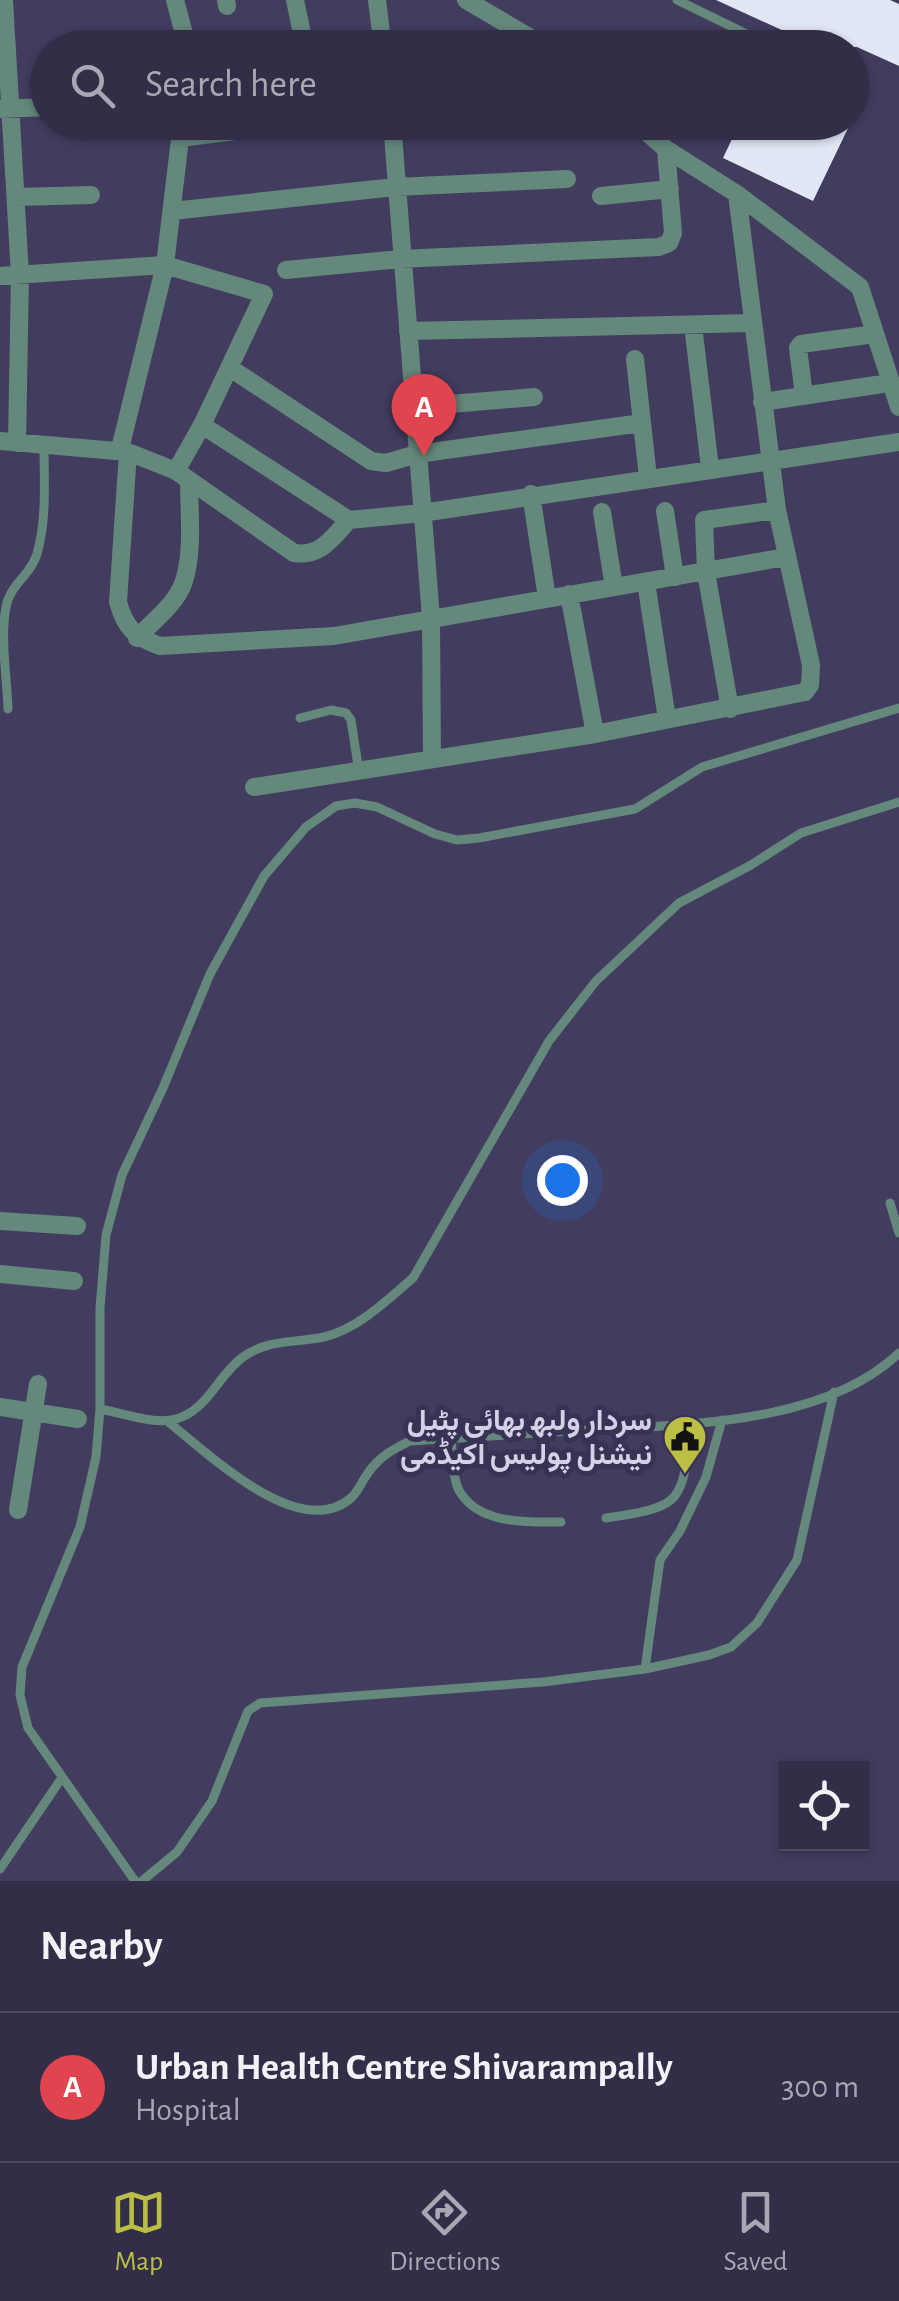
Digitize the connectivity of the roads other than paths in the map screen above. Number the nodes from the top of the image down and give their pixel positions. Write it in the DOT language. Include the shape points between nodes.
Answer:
graph roads {
  1 [pos="4,0"];
  2 [pos="176,0"];
  3 [pos="294,0"];
  4 [pos="377,0"];
  5 [pos="466,0"];
  6 [pos="678,0"];
  7 [pos="183,30"];
  8 [pos="302,30"];
  9 [pos="381,30"];
  10 [pos="517,30"];
  11 [pos="740,30"];
  12 [pos="6,108"];
  13 [pos="180,140"];
  14 [pos="393,140"];
  15 [pos="656,140"];
  16 [pos="666,149"];
  17 [pos="567,179"];
  18 [pos="395,187"];
  19 [pos="670,189"];
  20 [pos="92,194"];
  21 [pos="737,194"];
  22 [pos="602,196"];
  23 [pos="16,197"];
  24 [pos="172,211"];
  25 [pos="400,260"];
  26 [pos="164,265"];
  27 [pos="286,270"];
  28 [pos="20,275"];
  29 [pos="0,276"];
  30 [pos="752,323"];
  31 [pos="693,326"];
  32 [pos="408,332"];
  33 [pos="875,334"];
  34 [pos="634,359"];
  35 [pos="230,368"];
  36 [pos="889,383"];
  37 [pos="804,396"];
  38 [pos="534,397"];
  39 [pos="762,402"];
  40 [pos="414,407"];
  41 [pos="899,407"];
  42 [pos="642,423"];
  43 [pos="202,425"];
  44 [pos="9,442"];
  45 [pos="899,442"];
  46 [pos="44,444"];
  47 [pos="124,451"];
  48 [pos="417,454"];
  49 [pos="773,462"];
  50 [pos="710,468"];
  51 [pos="182,476"];
  52 [pos="648,477"];
  53 [pos="530,494"];
  54 [pos="777,510"];
  55 [pos="665,511"];
  56 [pos="602,512"];
  57 [pos="422,513"];
  58 [pos="349,520"];
  59 [pos="786,557"];
  60 [pos="706,572"];
  61 [pos="675,577"];
  62 [pos="646,582"];
  63 [pos="614,587"];
  64 [pos="569,594"];
  65 [pos="547,598"];
  66 [pos="431,618"];
  67 [pos="137,638"];
  68 [pos="730,708"];
  69 [pos="899,708"];
  70 [pos="8,709"];
  71 [pos="300,718"];
  72 [pos="667,720"];
  73 [pos="595,734"];
  74 [pos="432,759"];
  75 [pos="359,772"];
  76 [pos="254,788"];
  77 [pos="899,802"];
  78 [pos="890,1204"];
  79 [pos="0,1221"];
  80 [pos="77,1226"];
  81 [pos="899,1233"];
  82 [pos="0,1274"];
  83 [pos="74,1281"];
  84 [pos="899,1353"];
  85 [pos="38,1384"];
  86 [pos="834,1392"];
  87 [pos="0,1407"];
  88 [pos="100,1409"];
  89 [pos="33,1412"];
  90 [pos="78,1419"];
  91 [pos="722,1420"];
  92 [pos="167,1421"];
  93 [pos="693,1424"];
  94 [pos="451,1438"];
  95 [pos="18,1510"];
  96 [pos="606,1518"];
  97 [pos="561,1522"];
  98 [pos="645,1669"];
  99 [pos="61,1780"];
  100 [pos="0,1869"];
  101 [pos="139,1881"];
  1 -- 12 [label="street"];
  2 -- 7 [label="street"];
  3 -- 8 [label="street"];
  4 -- 9 [label="street"];
  5 -- 10 [label="street"];
  6 -- 11 [label="lane"];
  12 -- 23 [label="street"];
  13 -- 24 [label="street"];
  14 -- 18 [label="street"];
  15 -- 16 [label="street"];
  16 -- 19 [label="street"];
  16 -- 21 [label="street"];
  17 -- 18 [label="street"];
  18 -- 24 [label="street"];
  18 -- 25 [label="street"];
  19 -- 22 [label="street"];
  19 -- 25 [label="street" via="673,233 659,248"];
  20 -- 23 [label="street"];
  21 -- 30 [label="street"];
  21 -- 33 [label="street" via="860,288"];
  23 -- 28 [label="street"];
  24 -- 26 [label="street"];
  25 -- 27 [label="street"];
  25 -- 32 [label="street"];
  26 -- 28 [label="street"];
  26 -- 35 [label="street" via="264,294"];
  26 -- 47 [label="street"];
  28 -- 29 [label="street"];
  28 -- 44 [label="street"];
  30 -- 31 [label="street"];
  30 -- 39 [label="street"];
  31 -- 32 [label="street"];
  31 -- 50 [label="street"];
  32 -- 40 [label="street"];
  33 -- 36 [label="street"];
  33 -- 37 [label="street" via="800,344"];
  34 -- 42 [label="street"];
  35 -- 43 [label="street"];
  35 -- 48 [label="street" via="371,461"];
  36 -- 37 [label="street"];
  36 -- 41 [label="street"];
  37 -- 39 [label="street"];
  38 -- 40 [label="street"];
  39 -- 49 [label="street"];
  40 -- 48 [label="street"];
  42 -- 48 [label="street"];
  42 -- 52 [label="street"];
  43 -- 51 [label="street"];
  43 -- 58 [label="street"];
  44 -- 46 [label="street"];
  45 -- 49 [label="street"];
  46 -- 47 [label="street"];
  46 -- 70 [label="lane" via="36,557 6,604"];
  47 -- 51 [label="street"];
  47 -- 67 [label="street" via="118,602"];
  48 -- 57 [label="street"];
  49 -- 50 [label="street"];
  49 -- 54 [label="street"];
  50 -- 52 [label="street"];
  51 -- 58 [label="street" via="294,553 322,549"];
  51 -- 67 [label="street" via="188,561 183,585"];
  52 -- 53 [label="street"];
  53 -- 57 [label="street"];
  53 -- 65 [label="street"];
  54 -- 59 [label="street"];
  54 -- 60 [label="street" via="704,520"];
  55 -- 61 [label="street"];
  56 -- 63 [label="street"];
  57 -- 58 [label="street"];
  57 -- 66 [label="street"];
  59 -- 60 [label="street"];
  59 -- 68 [label="street" via="810,685 796,696"];
  60 -- 61 [label="street"];
  60 -- 68 [label="street"];
  61 -- 62 [label="street"];
  62 -- 63 [label="street"];
  62 -- 72 [label="street"];
  63 -- 64 [label="street"];
  64 -- 65 [label="street"];
  64 -- 73 [label="street"];
  65 -- 66 [label="street"];
  66 -- 67 [label="street" via="334,636 190,646"];
  66 -- 74 [label="street"];
  68 -- 72 [label="street"];
  69 -- 88 [label="lane" via="726,758 635,809 601,816 456,840 355,802 318,816 264,876 219,957 122,1175 104,1253"];
  71 -- 75 [label="lane" via="346,713"];
  72 -- 73 [label="street"];
  73 -- 74 [label="street"];
  74 -- 75 [label="street"];
  75 -- 76 [label="street"];
  77 -- 92 [label="lane" via="800,833 679,903 596,981 550,1041 413,1278 344,1330 268,1344 243,1356 199,1406"];
  78 -- 81 [label="lane"];
  79 -- 80 [label="street"];
  82 -- 83 [label="street"];
  84 -- 86 [label="lane"];
  85 -- 89 [label="street"];
  86 -- 91 [label="lane"];
  86 -- 98 [label="lane" via="797,1560 778,1593 731,1647"];
  87 -- 89 [label="street"];
  88 -- 92 [label="lane"];
  88 -- 99 [label="lane" via="80,1528 22,1667 28,1728"];
  89 -- 90 [label="street"];
  89 -- 95 [label="street"];
  91 -- 93 [label="lane"];
  91 -- 98 [label="lane" via="706,1478 660,1560"];
  92 -- 94 [label="lane" via="275,1502 307,1512 352,1498 389,1450"];
  93 -- 94 [label="lane"];
  93 -- 96 [label="lane" via="677,1496 664,1508"];
  94 -- 97 [label="lane" via="460,1492 482,1512 510,1521"];
  98 -- 101 [label="lane" via="260,1703 248,1712 212,1801 176,1852"];
  99 -- 100 [label="lane"];
  99 -- 101 [label="lane"];
}
